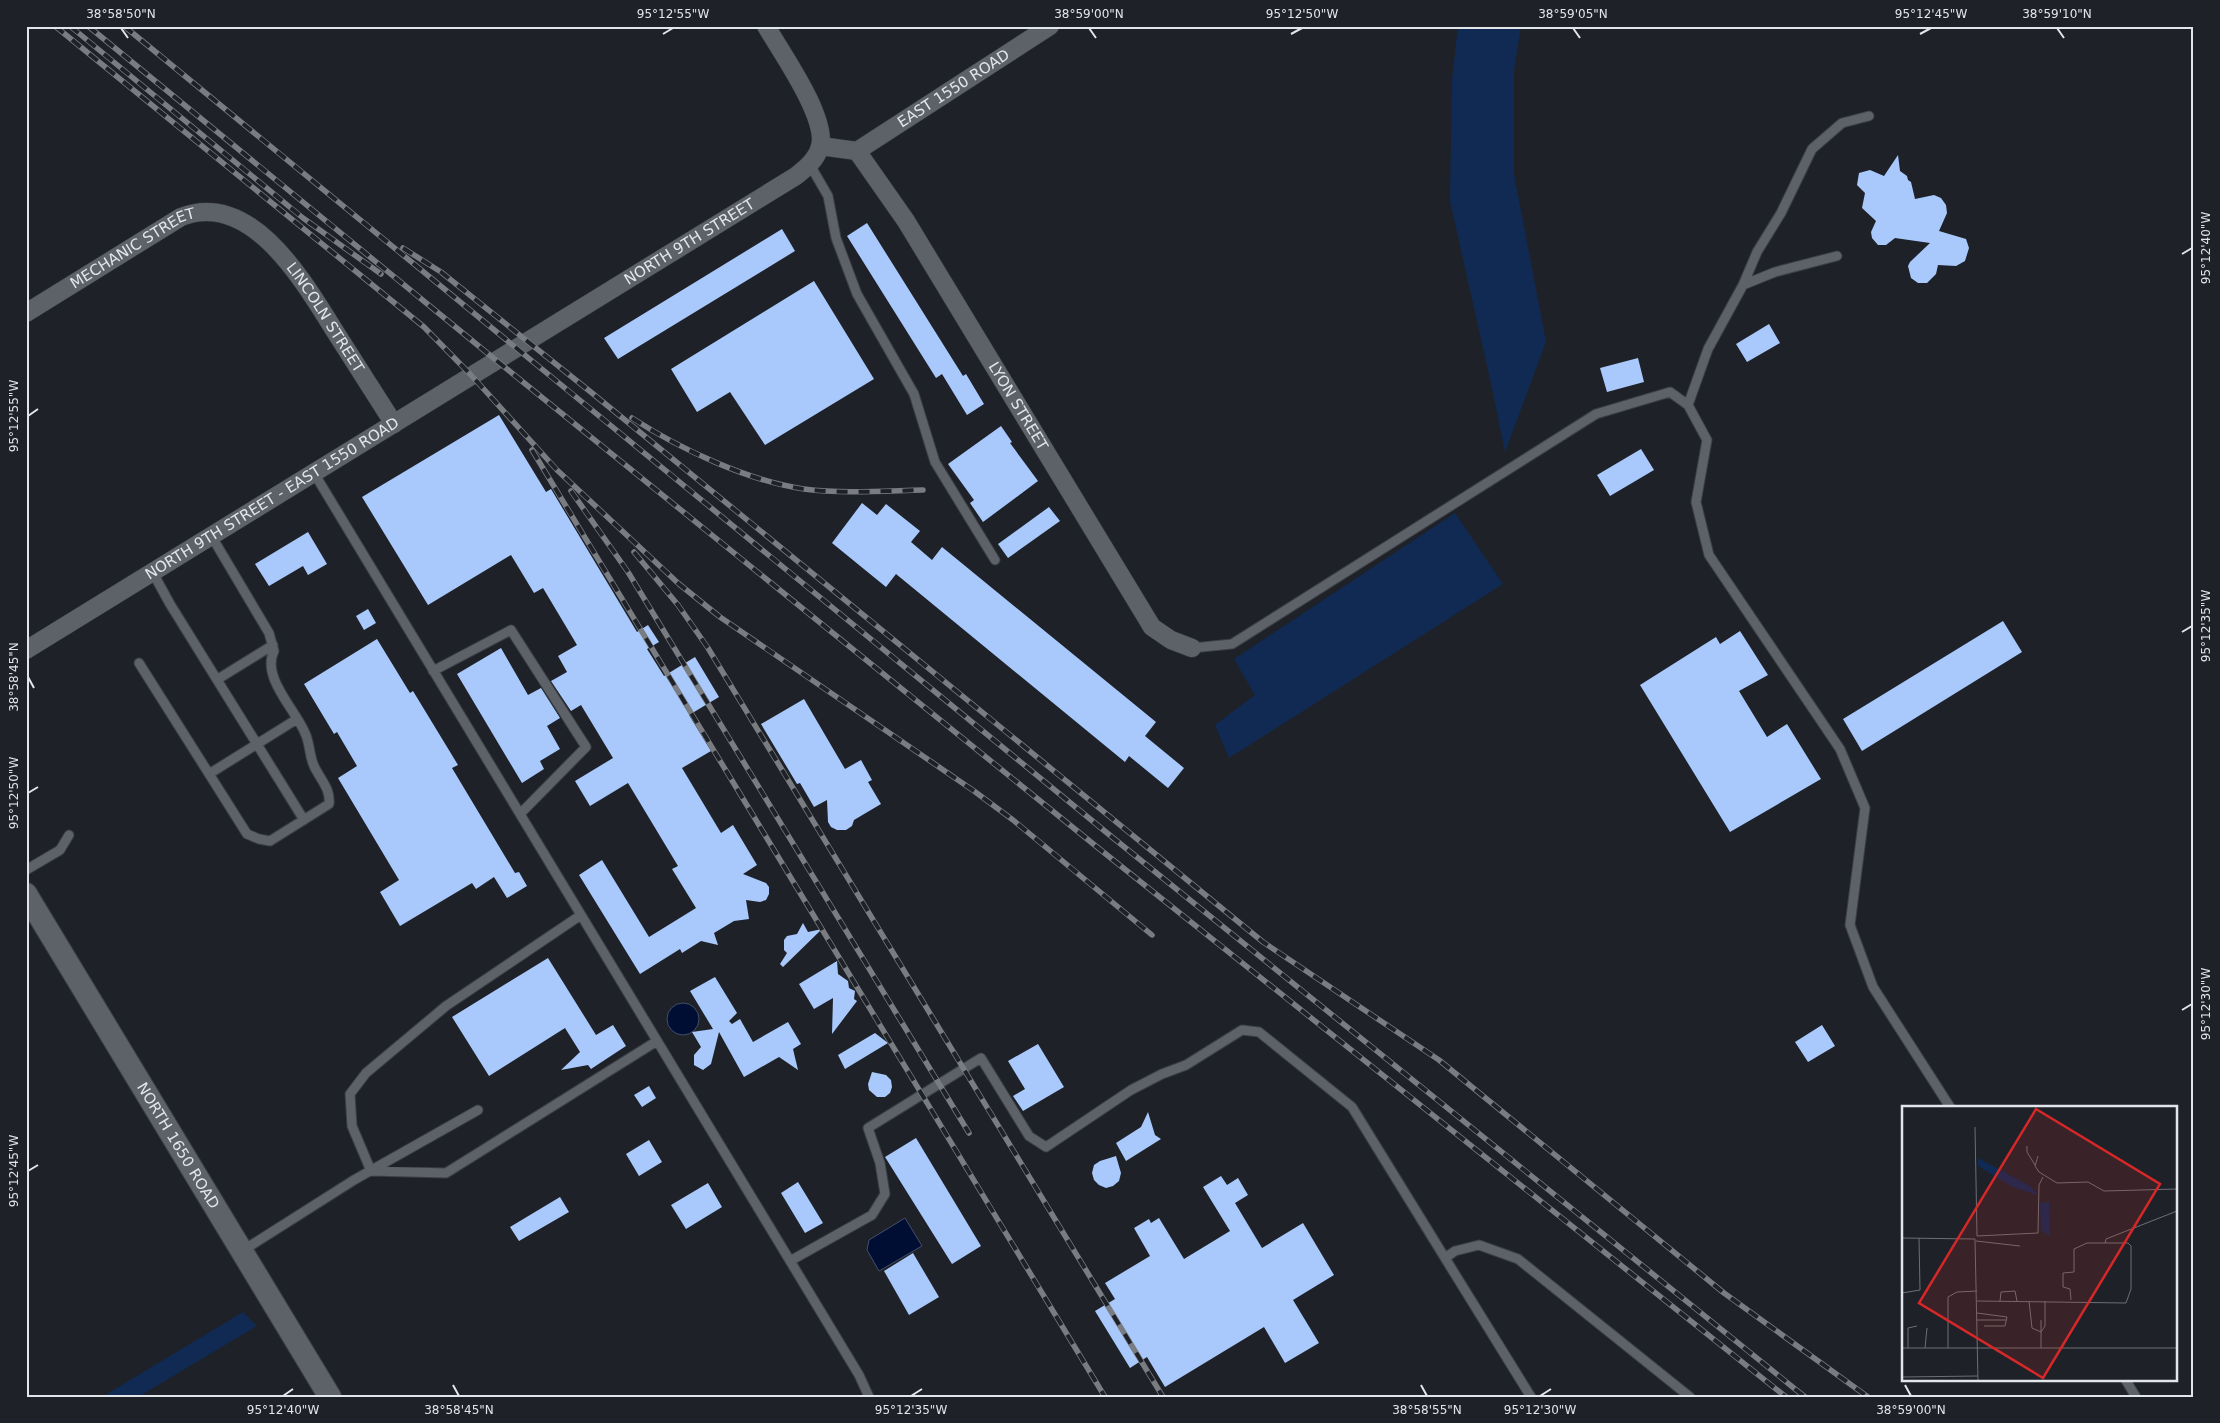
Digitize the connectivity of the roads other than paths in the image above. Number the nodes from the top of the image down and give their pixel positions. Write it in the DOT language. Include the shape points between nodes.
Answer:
graph roads {
  1 [pos="766,26"];
  2 [pos="1050,26"];
  3 [pos="1869,116"];
  4 [pos="820,146"];
  5 [pos="857,151"];
  6 [pos="810,165"];
  7 [pos="244,224"];
  8 [pos="1837,256"];
  9 [pos="1743,284"];
  10 [pos="26,313"];
  11 [pos="517,348"];
  12 [pos="1688,405"];
  13 [pos="394,424"];
  14 [pos="314,473"];
  15 [pos="212,537"];
  16 [pos="995,560"];
  17 [pos="153,573"];
  18 [pos="273,645"];
  19 [pos="1192,648"];
  20 [pos="26,650"];
  21 [pos="139,662"];
  22 [pos="433,672"];
  23 [pos="218,679"];
  24 [pos="297,719"];
  25 [pos="257,744"];
  26 [pos="209,774"];
  27 [pos="520,814"];
  28 [pos="304,820"];
  29 [pos="69,835"];
  30 [pos="26,870"];
  31 [pos="26,894"];
  32 [pos="581,915"];
  33 [pos="657,1041"];
  34 [pos="1949,1106"];
  35 [pos="478,1110"];
  36 [pos="371,1171"];
  37 [pos="242,1251"];
  38 [pos="1445,1258"];
  39 [pos="790,1261"];
  40 [pos="2126,1380"];
  41 [pos="330,1397"];
  42 [pos="869,1397"];
  43 [pos="1531,1397"];
  44 [pos="1690,1397"];
  45 [pos="2136,1397"];
  1 -- 4 [label="street" via="812,105 819,125"];
  2 -- 5 [label="street, EAST 1550 ROAD"];
  3 -- 9 [label="lane" via="1842,123 1812,149"];
  4 -- 5 [label="street"];
  4 -- 6 [label="street, NORTH 9TH STREET"];
  5 -- 19 [label="street, LYON STREET" via="906,221 1152,627 1171,640"];
  6 -- 11 [label="street, NORTH 9TH STREET"];
  6 -- 16 [label="lane" via="828,196 836,238 857,294 914,394 935,462"];
  7 -- 10 [label="street, MECHANIC STREET" via="215,212 195,212 181,217"];
  7 -- 13 [label="street, LINCOLN STREET" via="290,263"];
  8 -- 9 [label="lane"];
  9 -- 12 [label="lane" via="1708,349"];
  11 -- 13 [label="street, NORTH 9TH STREET - EAST 1550 ROAD"];
  12 -- 19 [label="lane" via="1670,392 1596,414 1232,644"];
  12 -- 34 [label="lane" via="1707,440 1696,502 1709,555 1840,749 1865,808 1850,925 1873,987"];
  13 -- 14 [label="street, NORTH 9TH STREET - EAST 1550 ROAD"];
  14 -- 15 [label="street, NORTH 9TH STREET - EAST 1550 ROAD"];
  14 -- 22 [label="lane"];
  15 -- 17 [label="street, NORTH 9TH STREET - EAST 1550 ROAD"];
  15 -- 18 [label="lane" via="269,632"];
  17 -- 20 [label="street, NORTH 9TH STREET - EAST 1550 ROAD"];
  17 -- 23 [label="lane"];
  18 -- 23 [label="lane"];
  18 -- 24 [label="lane" via="270,668"];
  21 -- 26 [label="lane"];
  22 -- 27 [label="lane"];
  22 -- 27 [label="lane" via="511,630 586,747"];
  23 -- 25 [label="lane"];
  24 -- 25 [label="lane"];
  24 -- 28 [label="lane" via="306,734 310,757 330,795 329,804"];
  25 -- 26 [label="lane"];
  25 -- 28 [label="lane"];
  26 -- 28 [label="lane" via="247,834 270,841"];
  27 -- 32 [label="lane"];
  29 -- 30 [label="lane" via="60,850"];
  31 -- 37 [label="street, NORTH 1650 ROAD"];
  32 -- 33 [label="lane"];
  32 -- 36 [label="lane" via="446,1006 366,1073 350,1094 352,1126"];
  33 -- 36 [label="lane" via="446,1173"];
  33 -- 39 [label="lane"];
  35 -- 36 [label="lane"];
  36 -- 37 [label="lane"];
  37 -- 41 [label="street, NORTH 1650 ROAD"];
  38 -- 39 [label="lane" via="1352,1107 1259,1032 1242,1030 1186,1065 1131,1090 1046,1147 1029,1136 981,1058 868,1128 880,1163 885,1194 872,1215"];
  38 -- 43 [label="lane"];
  38 -- 44 [label="lane" via="1455,1251 1480,1245 1518,1259"];
  39 -- 42 [label="lane"];
  40 -- 45 [label="lane"];
}
